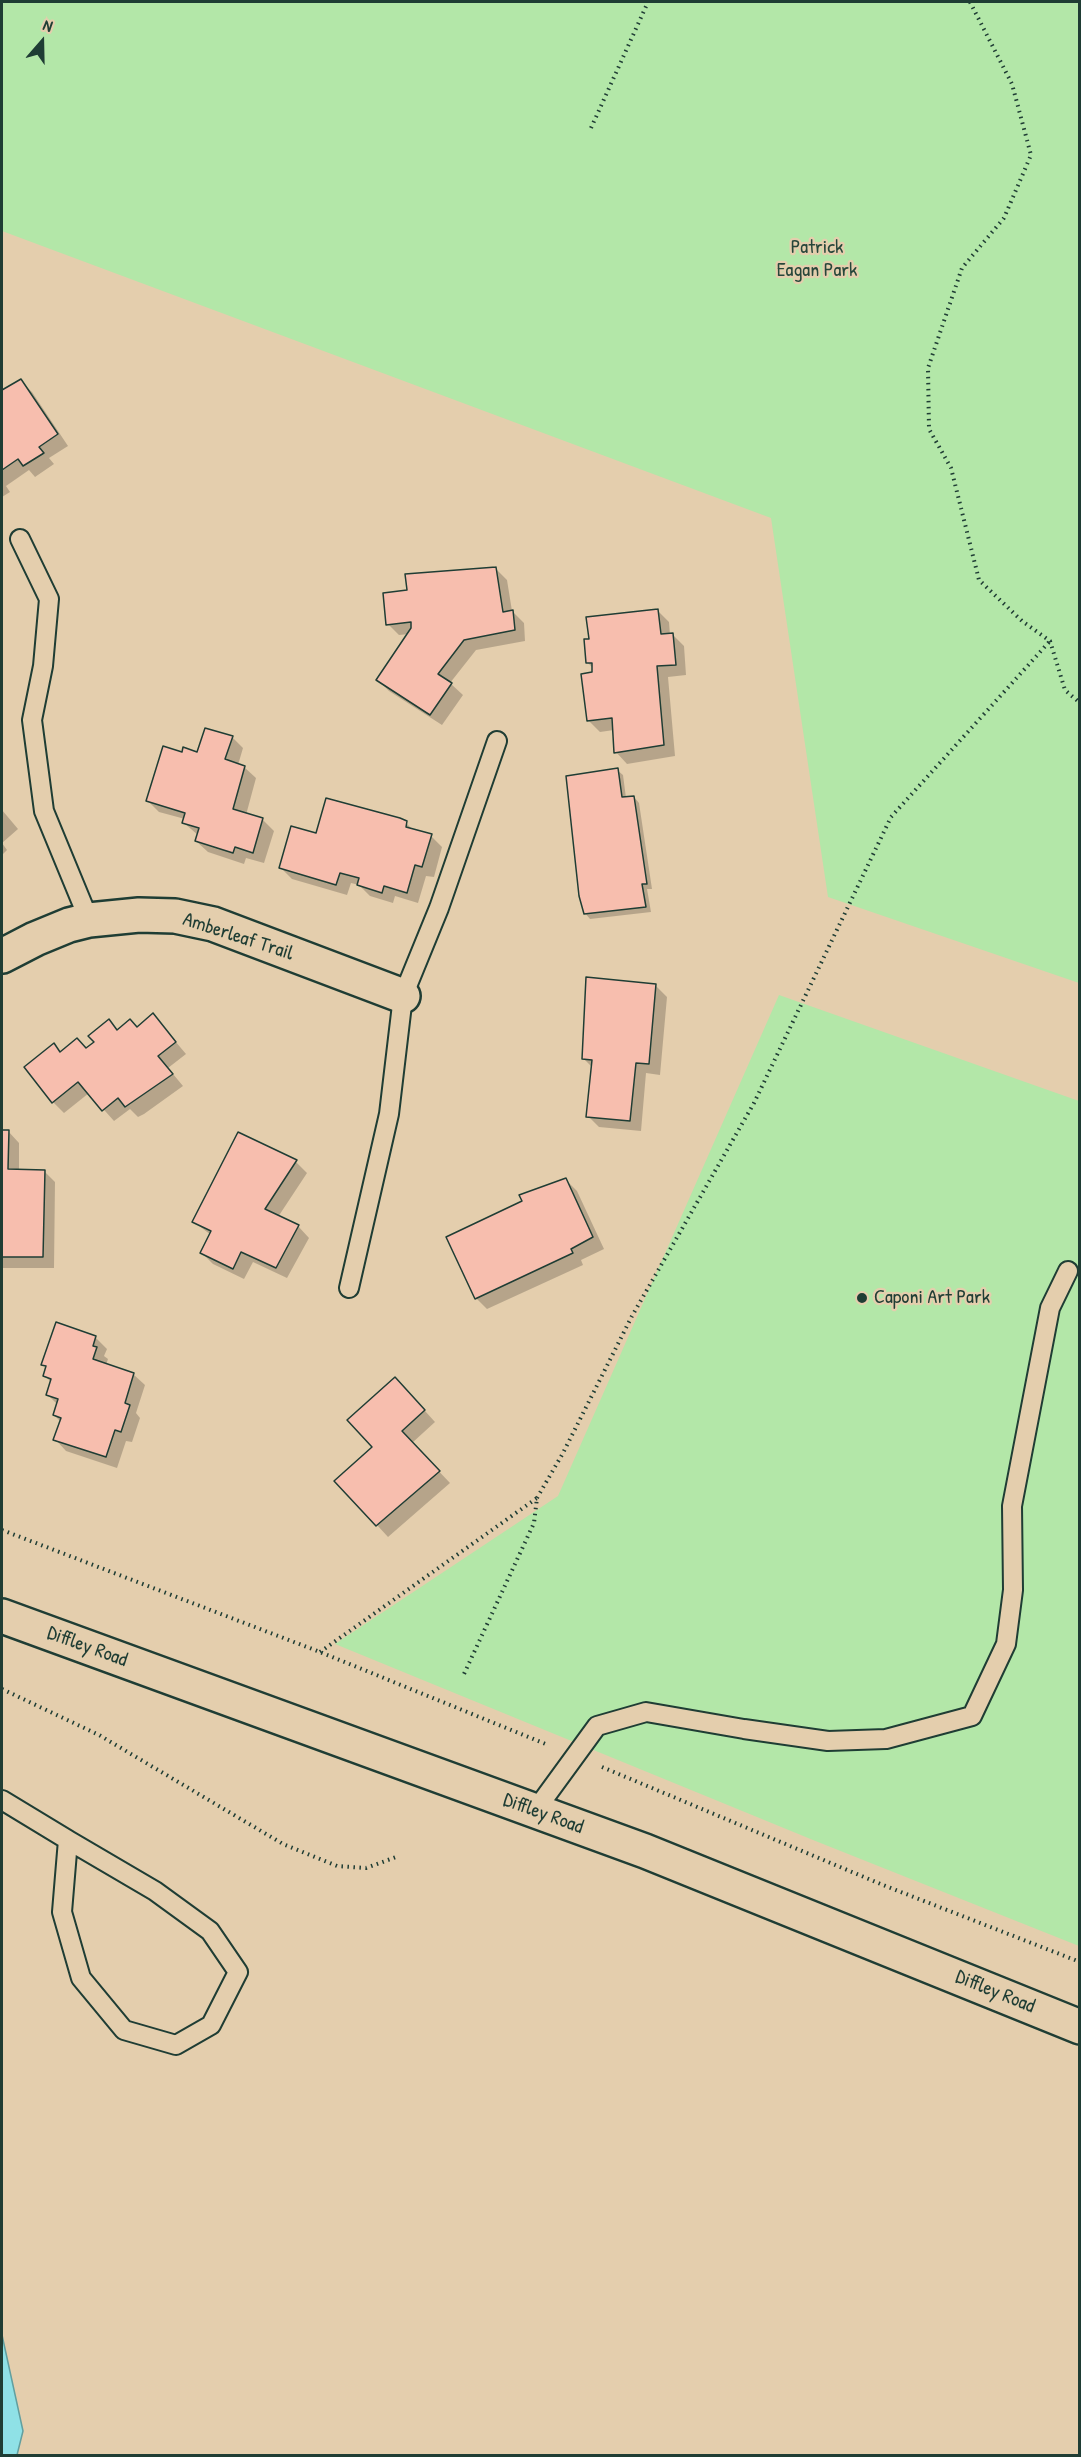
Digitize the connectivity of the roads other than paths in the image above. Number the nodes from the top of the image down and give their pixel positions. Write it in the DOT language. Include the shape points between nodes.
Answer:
graph roads {
  1 [pos="20,539"];
  2 [pos="497,741"];
  3 [pos="89,920"];
  4 [pos="2,956"];
  5 [pos="403,996"];
  6 [pos="1068,1271"];
  7 [pos="350,1288"];
  8 [pos="2,1616"];
  9 [pos="2,1800"];
  10 [pos="535,1811"];
  11 [pos="68,1840"];
  12 [pos="1080,2026"];
  1 -- 3 [label="lane" via="48,599 43,666 32,720 44,811"];
  2 -- 5 [label="lane" via="439,908"];
  3 -- 4 [label="main road, Amberleaf Trail" via="35,939"];
  3 -- 5 [label="main road, Amberleaf Trail" via="175,916 213,924"];
  5 -- 7 [label="lane" via="389,1114"];
  6 -- 10 [label="lane" via="1050,1308 1012,1506 1013,1590 1006,1644 972,1716 886,1739 828,1741 646,1712 597,1726"];
  8 -- 10 [label="main road, Diffley Road"];
  9 -- 11 [label="lane"];
  10 -- 12 [label="main road, Diffley Road" via="645,1851"];
  11 -- 11 [label="lane" via="155,1891 210,1931 238,1972 211,2025 176,2045 124,2030 81,1978 62,1912"];
}
